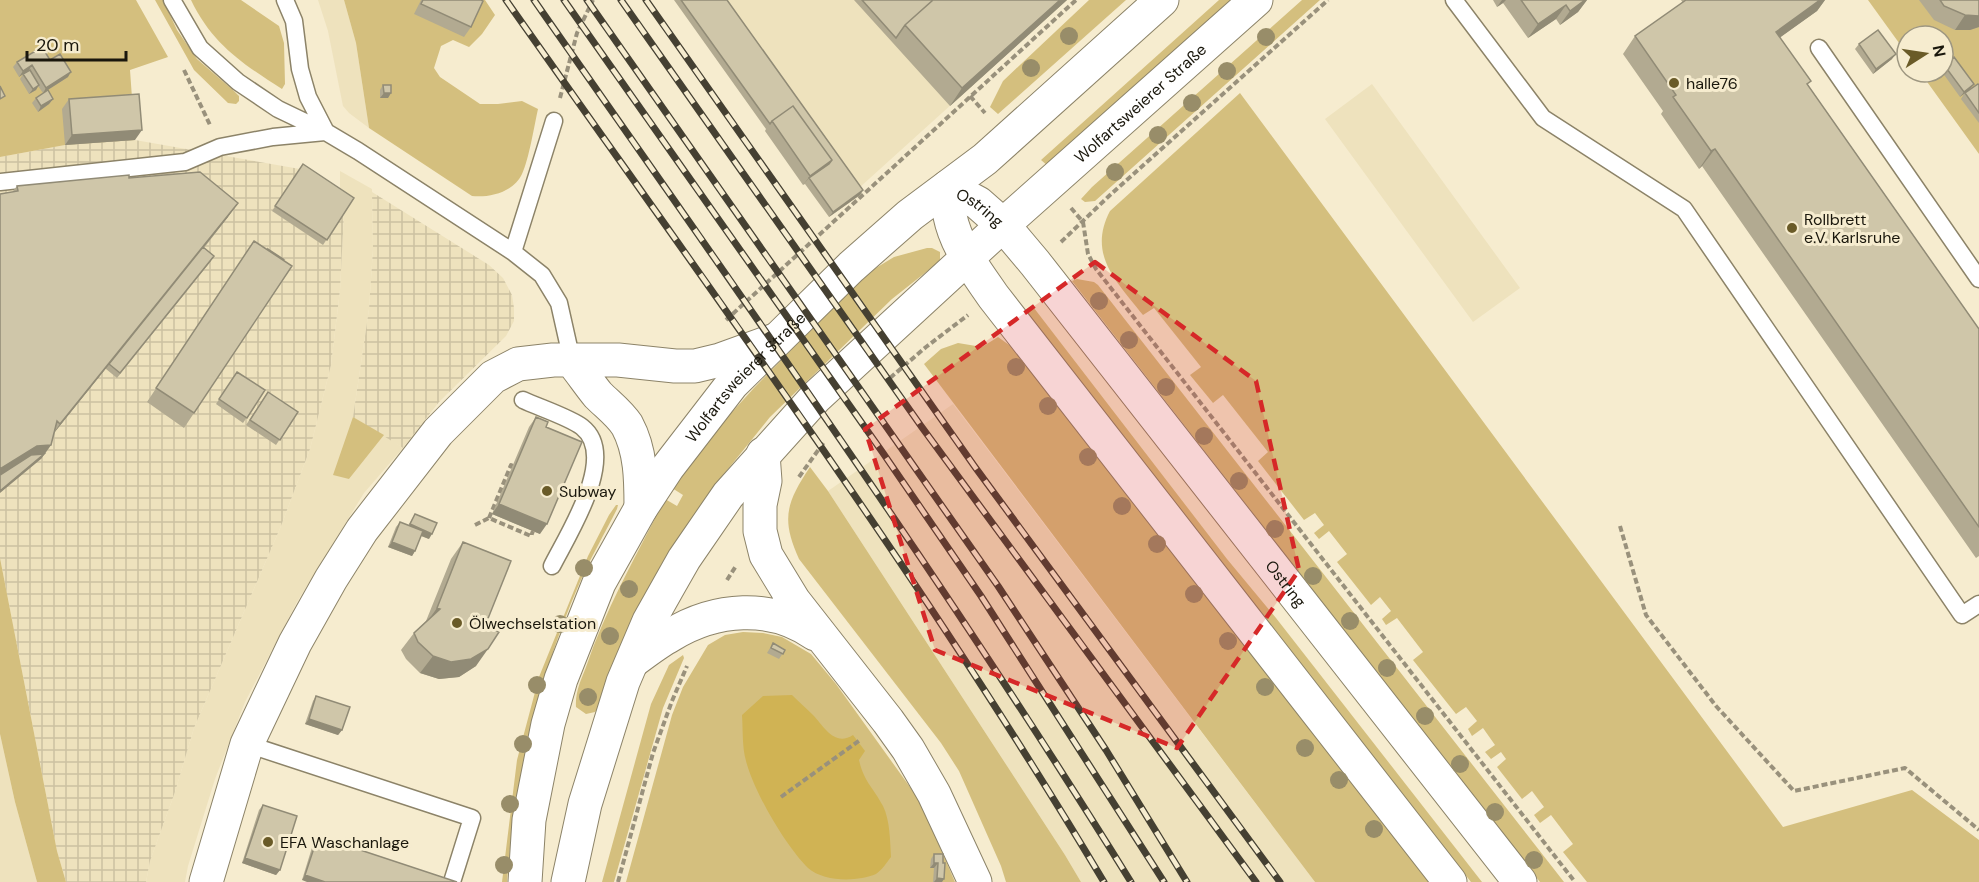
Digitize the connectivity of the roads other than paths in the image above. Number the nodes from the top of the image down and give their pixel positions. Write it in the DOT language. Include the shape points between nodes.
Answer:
graph roads {
  1 [pos="172,0"];
  2 [pos="285,0"];
  3 [pos="1162,0"];
  4 [pos="1256,0"];
  5 [pos="1454,0"];
  6 [pos="1819,48"];
  7 [pos="554,122"];
  8 [pos="326,132"];
  9 [pos="0,182"];
  10 [pos="948,187"];
  11 [pos="1003,225"];
  12 [pos="513,252"];
  13 [pos="967,258"];
  14 [pos="1979,279"];
  15 [pos="775,340"];
  16 [pos="572,361"];
  17 [pos="523,400"];
  18 [pos="764,454"];
  19 [pos="641,508"];
  20 [pos="552,566"];
  21 [pos="1979,604"];
  22 [pos="835,652"];
  23 [pos="633,661"];
  24 [pos="247,744"];
  25 [pos="206,882"];
  26 [pos="452,882"];
  27 [pos="525,882"];
  28 [pos="568,882"];
  29 [pos="975,882"];
  30 [pos="1450,882"];
  31 [pos="1520,882"];
  1 -- 8 [label="lane" via="200,48 238,82 278,109"];
  2 -- 8 [label="lane" via="294,21 308,97"];
  3 -- 10 [label="main road, Wolfartsweierer Straße" via="1009,139"];
  4 -- 11 [label="main road, Wolfartsweierer Straße"];
  5 -- 21 [label="lane" via="1543,118 1684,209 1962,615"];
  6 -- 14 [label="lane"];
  7 -- 12 [label="lane"];
  8 -- 9 [label="lane" via="220,147 184,162"];
  8 -- 12 [label="lane"];
  10 -- 11 [label="main road, Ostring" via="978,203"];
  10 -- 13 [label="main road, Ostring" via="950,215"];
  10 -- 15 [label="main road, Wolfartsweierer Straße" via="893,230"];
  11 -- 13 [label="main road, Wolfartsweierer Straße"];
  11 -- 31 [label="main road, Ostring"];
  12 -- 16 [label="lane" via="542,275 559,303"];
  13 -- 18 [label="main road, Wolfartsweierer Straße" via="816,397"];
  13 -- 30 [label="main road, Ostring"];
  15 -- 16 [label="main road" via="695,366"];
  15 -- 19 [label="main road, Wolfartsweierer Straße" via="702,421"];
  16 -- 19 [label="main road" via="627,426 638,458"];
  16 -- 24 [label="main road" via="518,364 493,377 438,432 362,530 331,579"];
  17 -- 20 [label="lane" via="582,426 596,449 592,484"];
  18 -- 22 [label="main road" via="760,531 766,555 794,601"];
  18 -- 23 [label="main road, Wolfartsweierer Straße" via="728,495 684,559 649,621"];
  19 -- 27 [label="main road, Wolfartsweierer Straße" via="599,583 561,679 529,819"];
  22 -- 23 [label="main road" via="800,623 755,612 708,618 689,625"];
  22 -- 29 [label="main road" via="888,721 934,794"];
  23 -- 28 [label="main road, Wolfartsweierer Straße" via="585,804"];
  24 -- 25 [label="main road"];
  24 -- 26 [label="lane" via="472,818"];
}
